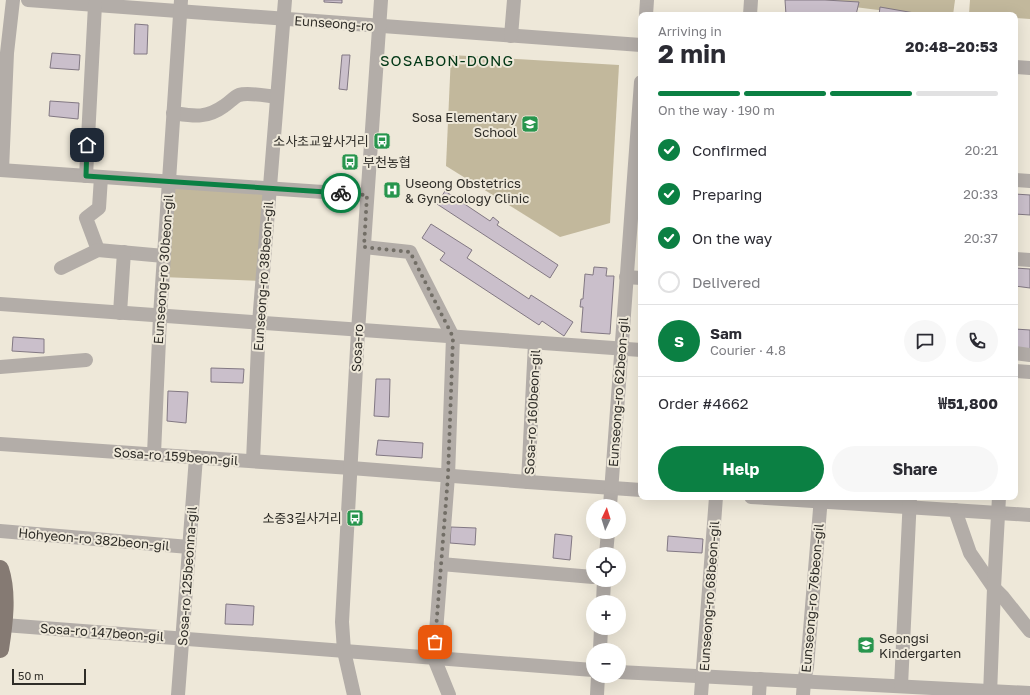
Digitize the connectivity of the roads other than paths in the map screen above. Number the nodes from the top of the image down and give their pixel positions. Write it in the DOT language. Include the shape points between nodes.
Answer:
graph roads {
  1 [pos="13,0"];
  2 [pos="28,0"];
  3 [pos="285,0"];
  4 [pos="381,0"];
  5 [pos="514,0"];
  6 [pos="647,0"];
  7 [pos="751,0"];
  8 [pos="95,5"];
  9 [pos="180,6"];
  10 [pos="646,12"];
  11 [pos="750,12"];
  12 [pos="284,19"];
  13 [pos="379,26"];
  14 [pos="511,36"];
  15 [pos="638,45"];
  16 [pos="277,97"];
  17 [pos="173,113"];
  18 [pos="638,152"];
  19 [pos="1,170"];
  20 [pos="86,176"];
  21 [pos="101,177"];
  22 [pos="1018,180"];
  23 [pos="169,181"];
  24 [pos="1030,181"];
  25 [pos="269,188"];
  26 [pos="367,195"];
  27 [pos="636,198"];
  28 [pos="364,247"];
  29 [pos="98,250"];
  30 [pos="124,252"];
  31 [pos="164,256"];
  32 [pos="1018,259"];
  33 [pos="1030,260"];
  34 [pos="61,268"];
  35 [pos="626,277"];
  36 [pos="638,278"];
  37 [pos="0,304"];
  38 [pos="120,313"];
  39 [pos="160,316"];
  40 [pos="259,323"];
  41 [pos="358,330"];
  42 [pos="453,337"];
  43 [pos="535,343"];
  44 [pos="621,348"];
  45 [pos="638,350"];
  46 [pos="1018,353"];
  47 [pos="1030,355"];
  48 [pos="86,360"];
  49 [pos="0,368"];
  50 [pos="1018,371"];
  51 [pos="1030,372"];
  52 [pos="0,444"];
  53 [pos="154,454"];
  54 [pos="196,457"];
  55 [pos="253,461"];
  56 [pos="351,468"];
  57 [pos="448,476"];
  58 [pos="528,482"];
  59 [pos="612,488"];
  60 [pos="638,490"];
  61 [pos="611,499"];
  62 [pos="716,500"];
  63 [pos="821,500"];
  64 [pos="850,500"];
  65 [pos="999,500"];
  66 [pos="909,502"];
  67 [pos="945,506"];
  68 [pos="998,513"];
  69 [pos="1030,515"];
  70 [pos="0,531"];
  71 [pos="189,548"];
  72 [pos="441,564"];
  73 [pos="0,568"];
  74 [pos="586,576"];
  75 [pos="994,588"];
  76 [pos="4,625"];
  77 [pos="1030,631"];
  78 [pos="182,638"];
  79 [pos="0,649"];
  80 [pos="344,651"];
  81 [pos="434,658"];
  82 [pos="586,669"];
  83 [pos="626,672"];
  84 [pos="702,676"];
  85 [pos="760,679"];
  86 [pos="598,683"];
  87 [pos="901,686"];
  88 [pos="804,688"];
  89 [pos="937,692"];
  90 [pos="990,693"];
  91 [pos="1030,693"];
  92 [pos="178,695"];
  93 [pos="354,695"];
  94 [pos="449,695"];
  95 [pos="597,695"];
  96 [pos="702,695"];
  97 [pos="759,695"];
  1 -- 19 [label="street" via="7,53"];
  2 -- 8 [label="street, Eunseong-ro"];
  3 -- 12 [label="street, Eunseong-ro 38beon-gil"];
  4 -- 13 [label="street, Sosa-ro"];
  5 -- 14 [label="street"];
  6 -- 10 [label="street"];
  7 -- 11 [label="street"];
  8 -- 9 [label="street, Eunseong-ro"];
  8 -- 20 [label="street"];
  9 -- 12 [label="street, Eunseong-ro"];
  9 -- 17 [label="street, Eunseong-ro 30beon-gil"];
  12 -- 13 [label="street, Eunseong-ro"];
  12 -- 16 [label="street, Eunseong-ro 38beon-gil"];
  13 -- 14 [label="street, Eunseong-ro"];
  13 -- 26 [label="street, Sosa-ro"];
  14 -- 15 [label="street, Eunseong-ro"];
  16 -- 17 [label="street" via="245,94 206,115"];
  16 -- 25 [label="street, Eunseong-ro 38beon-gil"];
  17 -- 23 [label="street, Eunseong-ro 30beon-gil"];
  18 -- 27 [label="street, Eunseong-ro 62beon-gil"];
  19 -- 20 [label="street"];
  20 -- 21 [label="street"];
  21 -- 23 [label="street"];
  21 -- 29 [label="street" via="99,208 86,218"];
  22 -- 24 [label="street"];
  23 -- 25 [label="street"];
  23 -- 31 [label="street, Eunseong-ro 30beon-gil"];
  25 -- 26 [label="street"];
  25 -- 40 [label="street, Eunseong-ro 38beon-gil"];
  26 -- 28 [label="street, Sosa-ro"];
  27 -- 35 [label="street, Eunseong-ro 62beon-gil"];
  28 -- 41 [label="street, Sosa-ro"];
  28 -- 42 [label="street" via="410,252"];
  29 -- 30 [label="street"];
  29 -- 34 [label="street"];
  30 -- 31 [label="street"];
  30 -- 38 [label="street"];
  31 -- 39 [label="street, Eunseong-ro 30beon-gil"];
  32 -- 33 [label="street"];
  35 -- 36 [label="street"];
  35 -- 44 [label="street, Eunseong-ro 62beon-gil"];
  37 -- 38 [label="street"];
  38 -- 39 [label="street"];
  39 -- 40 [label="street"];
  39 -- 53 [label="street, Eunseong-ro 30beon-gil"];
  40 -- 41 [label="street"];
  40 -- 55 [label="street, Eunseong-ro 38beon-gil"];
  41 -- 42 [label="street"];
  41 -- 56 [label="street, Sosa-ro"];
  42 -- 43 [label="street"];
  42 -- 57 [label="street"];
  43 -- 44 [label="street"];
  43 -- 58 [label="street, Sosa-ro 160beon-gil"];
  44 -- 45 [label="street"];
  44 -- 59 [label="street, Eunseong-ro 62beon-gil"];
  46 -- 47 [label="street"];
  48 -- 49 [label="street"];
  50 -- 51 [label="street"];
  52 -- 53 [label="street, Sosa-ro 159beon-gil"];
  53 -- 54 [label="street, Sosa-ro 159beon-gil"];
  54 -- 55 [label="street, Sosa-ro 159beon-gil"];
  54 -- 71 [label="street, Sosa-ro 125beonna-gil"];
  55 -- 56 [label="street, Sosa-ro 159beon-gil"];
  56 -- 57 [label="street, Sosa-ro 160beon-gil"];
  56 -- 80 [label="street, Sosa-ro" via="342,622"];
  57 -- 58 [label="street, Sosa-ro 160beon-gil"];
  57 -- 72 [label="street"];
  58 -- 59 [label="street, Sosa-ro 160beon-gil"];
  59 -- 60 [label="street, Sosa-ro 160beon-gil"];
  59 -- 61 [label="street, Eunseong-ro 62beon-gil"];
  62 -- 84 [label="street, Eunseong-ro 68beon-gil"];
  63 -- 88 [label="street, Eunseong-ro 76beon-gil"];
  64 -- 66 [label="street"];
  65 -- 68 [label="street"];
  66 -- 67 [label="street"];
  66 -- 87 [label="street"];
  67 -- 68 [label="street"];
  67 -- 75 [label="street" via="970,553"];
  68 -- 69 [label="street"];
  68 -- 75 [label="street"];
  70 -- 71 [label="street, Hohyeon-ro 382beon-gil"];
  71 -- 78 [label="street, Sosa-ro 125beonna-gil"];
  72 -- 74 [label="street"];
  72 -- 81 [label="street"];
  73 -- 76 [label="main road" via="3,579"];
  75 -- 77 [label="street"];
  75 -- 90 [label="street"];
  76 -- 78 [label="street, Sosa-ro 147beon-gil"];
  76 -- 79 [label="main road"];
  78 -- 80 [label="street, Sosa-ro 147beon-gil"];
  78 -- 92 [label="street, Sosa-ro 125beonna-gil"];
  80 -- 81 [label="street, Sosa-ro 147beon-gil"];
  80 -- 93 [label="street, Sosa-ro"];
  81 -- 82 [label="street, Sosa-ro 147beon-gil"];
  81 -- 94 [label="street"];
  83 -- 84 [label="street"];
  84 -- 85 [label="street"];
  84 -- 96 [label="street, Eunseong-ro 68beon-gil"];
  85 -- 88 [label="street"];
  85 -- 97 [label="street"];
  86 -- 95 [label="street"];
  87 -- 88 [label="street"];
  87 -- 89 [label="street"];
  89 -- 90 [label="street"];
  90 -- 91 [label="street"];
}
